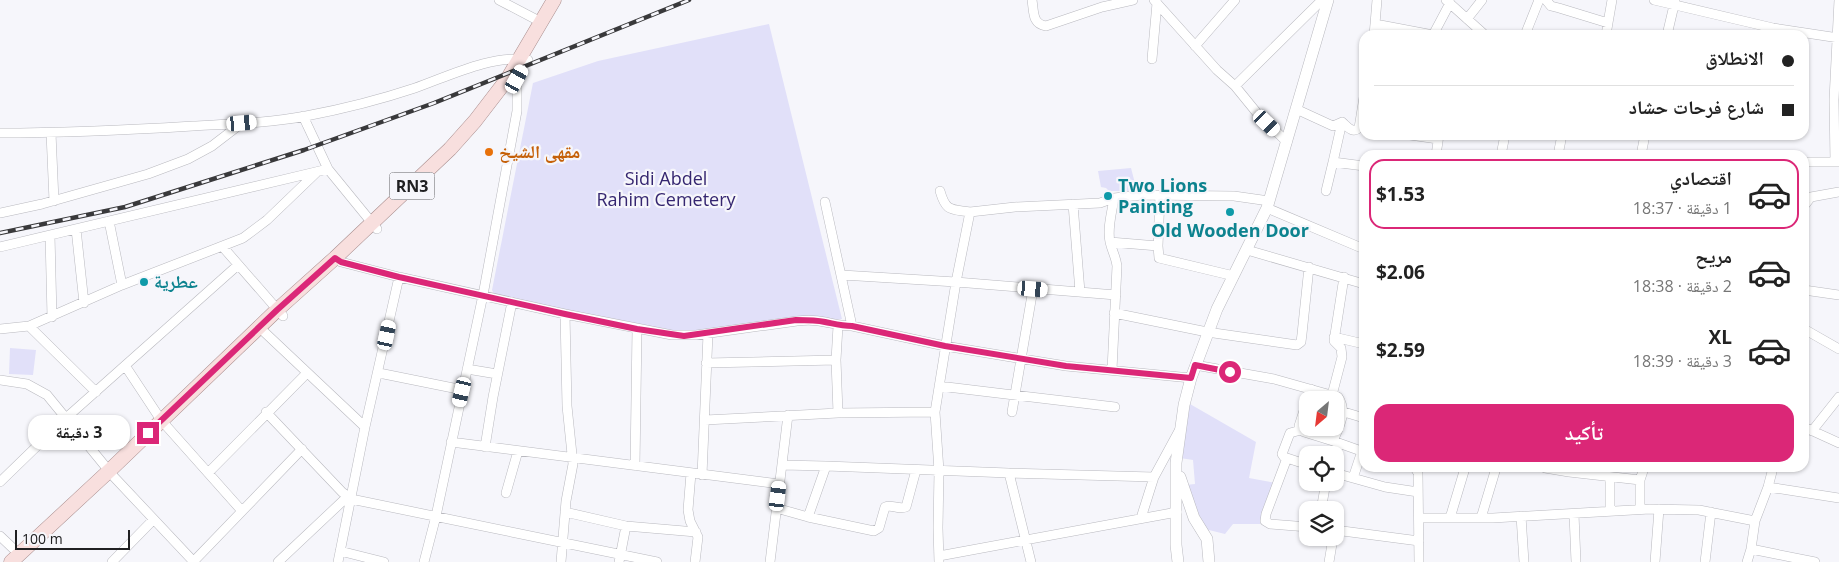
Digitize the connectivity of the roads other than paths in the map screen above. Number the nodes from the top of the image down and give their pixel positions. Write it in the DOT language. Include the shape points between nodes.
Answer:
graph roads {
  1 [pos="499,0"];
  2 [pos="554,0"];
  3 [pos="562,0"];
  4 [pos="1032,0"];
  5 [pos="1133,0"];
  6 [pos="1235,0"];
  7 [pos="1322,0"];
  8 [pos="1328,0"];
  9 [pos="1377,0"];
  10 [pos="1482,0"];
  11 [pos="1539,0"];
  12 [pos="1546,0"];
  13 [pos="1612,0"];
  14 [pos="1654,0"];
  15 [pos="1839,0"];
  16 [pos="1155,2"];
  17 [pos="1448,2"];
  18 [pos="1675,3"];
  19 [pos="1100,4"];
  20 [pos="1467,19"];
  21 [pos="541,22"];
  22 [pos="1608,23"];
  23 [pos="1375,24"];
  24 [pos="1374,30"];
  25 [pos="1407,30"];
  26 [pos="1435,30"];
  27 [pos="1479,30"];
  28 [pos="1527,30"];
  29 [pos="1607,30"];
  30 [pos="1669,30"];
  31 [pos="1786,30"];
  32 [pos="1809,34"];
  33 [pos="1838,38"];
  34 [pos="1194,46"];
  35 [pos="524,59"];
  36 [pos="1152,59"];
  37 [pos="513,78"];
  38 [pos="1236,86"];
  39 [pos="1296,109"];
  40 [pos="303,116"];
  41 [pos="1342,122"];
  42 [pos="242,123"];
  43 [pos="1359,129"];
  44 [pos="0,133"];
  45 [pos="51,133"];
  46 [pos="1287,142"];
  47 [pos="1333,162"];
  48 [pos="1809,162"];
  49 [pos="1837,162"];
  50 [pos="1359,165"];
  51 [pos="328,169"];
  52 [pos="317,172"];
  53 [pos="940,191"];
  54 [pos="1326,191"];
  55 [pos="1839,192"];
  56 [pos="1160,195"];
  57 [pos="1114,198"];
  58 [pos="1809,200"];
  59 [pos="54,201"];
  60 [pos="825,202"];
  61 [pos="1073,204"];
  62 [pos="1268,205"];
  63 [pos="970,212"];
  64 [pos="0,213"];
  65 [pos="109,221"];
  66 [pos="375,226"];
  67 [pos="76,229"];
  68 [pos="50,236"];
  69 [pos="1110,242"];
  70 [pos="222,246"];
  71 [pos="1158,246"];
  72 [pos="0,247"];
  73 [pos="1359,247"];
  74 [pos="1248,250"];
  75 [pos="338,260"];
  76 [pos="238,265"];
  77 [pos="1309,267"];
  78 [pos="842,275"];
  79 [pos="1234,276"];
  80 [pos="399,277"];
  81 [pos="1344,277"];
  82 [pos="956,282"];
  83 [pos="1359,282"];
  84 [pos="122,285"];
  85 [pos="1033,289"];
  86 [pos="1809,291"];
  87 [pos="1080,292"];
  88 [pos="1116,295"];
  89 [pos="1839,295"];
  90 [pos="483,296"];
  91 [pos="512,302"];
  92 [pos="84,303"];
  93 [pos="280,313"];
  94 [pos="1114,313"];
  95 [pos="565,314"];
  96 [pos="52,317"];
  97 [pos="29,326"];
  98 [pos="838,326"];
  99 [pos="852,326"];
  100 [pos="0,329"];
  101 [pos="637,329"];
  102 [pos="263,331"];
  103 [pos="1207,332"];
  104 [pos="1809,332"];
  105 [pos="708,334"];
  106 [pos="1334,337"];
  107 [pos="1359,343"];
  108 [pos="945,346"];
  109 [pos="1839,349"];
  110 [pos="1022,358"];
  111 [pos="836,360"];
  112 [pos="706,364"];
  113 [pos="1195,365"];
  114 [pos="126,366"];
  115 [pos="467,370"];
  116 [pos="1112,370"];
  117 [pos="307,373"];
  118 [pos="379,373"];
  119 [pos="497,374"];
  120 [pos="1191,378"];
  121 [pos="0,380"];
  122 [pos="939,386"];
  123 [pos="1311,389"];
  124 [pos="463,390"];
  125 [pos="1318,391"];
  126 [pos="1333,391"];
  127 [pos="96,392"];
  128 [pos="1016,395"];
  129 [pos="1839,397"];
  130 [pos="1115,406"];
  131 [pos="266,412"];
  132 [pos="935,412"];
  133 [pos="1012,412"];
  134 [pos="1344,412"];
  135 [pos="838,413"];
  136 [pos="788,415"];
  137 [pos="1359,416"];
  138 [pos="66,418"];
  139 [pos="705,420"];
  140 [pos="164,423"];
  141 [pos="365,428"];
  142 [pos="1809,428"];
  143 [pos="1181,429"];
  144 [pos="1809,429"];
  145 [pos="1299,430"];
  146 [pos="1317,436"];
  147 [pos="1338,436"];
  148 [pos="451,442"];
  149 [pos="1336,443"];
  150 [pos="1839,443"];
  151 [pos="1336,446"];
  152 [pos="485,447"];
  153 [pos="1359,449"];
  154 [pos="302,450"];
  155 [pos="518,451"];
  156 [pos="572,458"];
  157 [pos="1287,458"];
  158 [pos="1299,461"];
  159 [pos="1359,461"];
  160 [pos="1176,463"];
  161 [pos="782,465"];
  162 [pos="635,466"];
  163 [pos="826,466"];
  164 [pos="916,470"];
  165 [pos="939,470"];
  166 [pos="1417,472"];
  167 [pos="1464,472"];
  168 [pos="1495,472"];
  169 [pos="1592,472"];
  170 [pos="1643,472"];
  171 [pos="1772,472"];
  172 [pos="208,473"];
  173 [pos="691,473"];
  174 [pos="1009,473"];
  175 [pos="111,474"];
  176 [pos="702,475"];
  177 [pos="1344,476"];
  178 [pos="1154,477"];
  179 [pos="1610,477"];
  180 [pos="1353,478"];
  181 [pos="1640,480"];
  182 [pos="0,482"];
  183 [pos="779,484"];
  184 [pos="1768,487"];
  185 [pos="1418,492"];
  186 [pos="506,493"];
  187 [pos="349,498"];
  188 [pos="1839,498"];
  189 [pos="776,508"];
  190 [pos="1640,509"];
  191 [pos="1660,509"];
  192 [pos="242,511"];
  193 [pos="1610,511"];
  194 [pos="564,512"];
  195 [pos="1711,512"];
  196 [pos="1574,514"];
  197 [pos="436,516"];
  198 [pos="1177,516"];
  199 [pos="1521,516"];
  200 [pos="808,517"];
  201 [pos="1141,518"];
  202 [pos="1194,518"];
  203 [pos="1419,518"];
  204 [pos="1450,518"];
  205 [pos="1481,518"];
  206 [pos="153,520"];
  207 [pos="1755,521"];
  208 [pos="626,526"];
  209 [pos="1299,526"];
  210 [pos="1344,531"];
  211 [pos="696,532"];
  212 [pos="0,536"];
  213 [pos="1025,540"];
  214 [pos="1419,541"];
  215 [pos="563,544"];
  216 [pos="1332,546"];
  217 [pos="1751,549"];
  218 [pos="340,550"];
  219 [pos="620,558"];
  220 [pos="17,559"];
  221 [pos="939,559"];
  222 [pos="112,562"];
  223 [pos="194,562"];
  224 [pos="278,562"];
  225 [pos="338,562"];
  226 [pos="384,562"];
  227 [pos="424,562"];
  228 [pos="561,562"];
  229 [pos="657,562"];
  230 [pos="695,562"];
  231 [pos="770,562"];
  232 [pos="1031,562"];
  233 [pos="1178,562"];
  234 [pos="1209,562"];
  235 [pos="1329,562"];
  236 [pos="1419,562"];
  237 [pos="1524,562"];
  238 [pos="1576,562"];
  239 [pos="1655,562"];
  240 [pos="1705,562"];
  241 [pos="1747,562"];
  242 [pos="1815,562"];
  1 -- 21 [label="street"];
  2 -- 21 [label="main road, RN3"];
  3 -- 35 [label="main road, RN3"];
  4 -- 19 [label="street" via="1035,21 1046,26"];
  5 -- 19 [label="street"];
  6 -- 34 [label="street"];
  7 -- 38 [label="street"];
  8 -- 39 [label="street"];
  9 -- 23 [label="street"];
  10 -- 20 [label="street"];
  11 -- 28 [label="street"];
  12 -- 22 [label="street" via="1551,6"];
  13 -- 22 [label="street"];
  14 -- 18 [label="street"];
  15 -- 33 [label="street"];
  16 -- 34 [label="street"];
  16 -- 36 [label="street"];
  17 -- 20 [label="street"];
  17 -- 26 [label="street"];
  18 -- 30 [label="street"];
  18 -- 31 [label="street"];
  20 -- 27 [label="street"];
  21 -- 35 [label="main road, RN3"];
  22 -- 29 [label="street"];
  23 -- 24 [label="street"];
  23 -- 25 [label="street"];
  32 -- 33 [label="street"];
  33 -- 49 [label="street" via="1834,119"];
  34 -- 38 [label="street"];
  35 -- 37 [label="main road, RN3"];
  35 -- 40 [label="street" via="470,68 373,101"];
  37 -- 66 [label="main road, RN3" via="495,110 470,139"];
  37 -- 90 [label="street" via="516,112"];
  38 -- 46 [label="street" via="1257,113"];
  39 -- 41 [label="street" via="1333,126"];
  39 -- 46 [label="street"];
  40 -- 42 [label="street"];
  40 -- 51 [label="street"];
  41 -- 43 [label="street" via="1352,130"];
  41 -- 47 [label="street"];
  42 -- 45 [label="street"];
  42 -- 59 [label="street" via="188,159"];
  44 -- 45 [label="street"];
  45 -- 59 [label="street"];
  46 -- 62 [label="street"];
  47 -- 50 [label="street"];
  47 -- 54 [label="street"];
  48 -- 49 [label="street"];
  51 -- 52 [label="street"];
  51 -- 66 [label="street"];
  52 -- 65 [label="street"];
  52 -- 70 [label="street" via="254,232"];
  53 -- 63 [label="street" via="944,204 950,209"];
  55 -- 58 [label="street"];
  56 -- 57 [label="street"];
  56 -- 62 [label="street" via="1234,196"];
  56 -- 71 [label="street"];
  57 -- 61 [label="street" via="1100,203"];
  57 -- 69 [label="street"];
  59 -- 64 [label="street"];
  60 -- 78 [label="street"];
  61 -- 63 [label="street"];
  61 -- 87 [label="street"];
  62 -- 73 [label="street"];
  62 -- 74 [label="street"];
  63 -- 82 [label="street"];
  65 -- 67 [label="street"];
  65 -- 84 [label="street"];
  66 -- 75 [label="main road, RN3"];
  67 -- 68 [label="street"];
  67 -- 92 [label="street"];
  68 -- 72 [label="street"];
  68 -- 96 [label="street"];
  69 -- 71 [label="street"];
  69 -- 88 [label="street" via="1117,258"];
  70 -- 76 [label="street"];
  70 -- 84 [label="street"];
  71 -- 79 [label="street" via="1158,256 1162,260"];
  74 -- 77 [label="street"];
  74 -- 79 [label="street"];
  75 -- 80 [label="street"];
  75 -- 93 [label="main road, RN3"];
  76 -- 93 [label="street"];
  76 -- 114 [label="street"];
  77 -- 81 [label="street"];
  77 -- 103 [label="street" via="1301,342 1297,345"];
  78 -- 82 [label="street"];
  78 -- 99 [label="street"];
  79 -- 103 [label="street"];
  80 -- 90 [label="street"];
  80 -- 118 [label="street"];
  81 -- 83 [label="street"];
  81 -- 106 [label="street"];
  82 -- 85 [label="street"];
  82 -- 108 [label="street"];
  84 -- 92 [label="street"];
  85 -- 87 [label="street"];
  85 -- 110 [label="street"];
  86 -- 89 [label="street"];
  87 -- 88 [label="street"];
  88 -- 94 [label="street"];
  90 -- 91 [label="street"];
  90 -- 115 [label="street"];
  91 -- 95 [label="street"];
  91 -- 119 [label="street"];
  92 -- 96 [label="street"];
  93 -- 102 [label="main road, RN3"];
  94 -- 103 [label="street"];
  94 -- 116 [label="street"];
  95 -- 101 [label="street"];
  95 -- 156 [label="street"];
  96 -- 97 [label="street"];
  97 -- 100 [label="street"];
  97 -- 127 [label="street"];
  98 -- 99 [label="street"];
  98 -- 105 [label="street" via="796,320"];
  98 -- 111 [label="street"];
  99 -- 108 [label="street"];
  101 -- 105 [label="street" via="684,336"];
  101 -- 162 [label="street"];
  102 -- 117 [label="street"];
  102 -- 140 [label="main road, RN3"];
  103 -- 113 [label="street"];
  104 -- 109 [label="street"];
  105 -- 112 [label="street"];
  106 -- 107 [label="street"];
  106 -- 126 [label="street" via="1341,348 1342,358"];
  108 -- 110 [label="street"];
  108 -- 122 [label="street"];
  110 -- 116 [label="street"];
  110 -- 128 [label="street"];
  111 -- 112 [label="street"];
  111 -- 135 [label="street"];
  112 -- 139 [label="street"];
  113 -- 120 [label="street"];
  113 -- 123 [label="street" via="1274,378"];
  114 -- 127 [label="street"];
  114 -- 140 [label="street"];
  115 -- 119 [label="street"];
  115 -- 124 [label="street"];
  116 -- 120 [label="street"];
  117 -- 131 [label="street"];
  117 -- 141 [label="street"];
  118 -- 124 [label="street"];
  118 -- 141 [label="street"];
  119 -- 152 [label="street"];
  120 -- 143 [label="street"];
  121 -- 138 [label="street" via="34,386"];
  122 -- 128 [label="street"];
  122 -- 132 [label="street"];
  123 -- 125 [label="street"];
  124 -- 148 [label="street"];
  127 -- 138 [label="street"];
  128 -- 130 [label="street"];
  128 -- 133 [label="street"];
  129 -- 142 [label="street"];
  131 -- 154 [label="street"];
  131 -- 172 [label="street"];
  132 -- 135 [label="street"];
  132 -- 165 [label="street"];
  134 -- 137 [label="street"];
  135 -- 136 [label="street"];
  136 -- 139 [label="street"];
  136 -- 161 [label="street"];
  138 -- 175 [label="street"];
  138 -- 182 [label="street"];
  139 -- 176 [label="street"];
  140 -- 172 [label="street"];
  140 -- 175 [label="main road, RN3"];
  141 -- 187 [label="street"];
  143 -- 160 [label="street"];
  143 -- 178 [label="street"];
  144 -- 150 [label="street"];
  145 -- 157 [label="street" via="1290,432 1282,454"];
  146 -- 149 [label="street"];
  147 -- 149 [label="street"];
  148 -- 152 [label="street"];
  148 -- 197 [label="street"];
  149 -- 151 [label="street"];
  149 -- 153 [label="street"];
  152 -- 155 [label="street"];
  154 -- 187 [label="street"];
  154 -- 192 [label="street"];
  155 -- 156 [label="street"];
  155 -- 186 [label="street"];
  156 -- 162 [label="street"];
  156 -- 194 [label="street"];
  157 -- 158 [label="street"];
  157 -- 209 [label="street" via="1265,522"];
  159 -- 180 [label="street"];
  160 -- 198 [label="street"];
  160 -- 202 [label="street"];
  161 -- 163 [label="street"];
  161 -- 183 [label="street"];
  162 -- 173 [label="street"];
  163 -- 164 [label="street"];
  163 -- 200 [label="street"];
  164 -- 165 [label="street"];
  164 -- 200 [label="street" via="906,507 885,507 874,531"];
  165 -- 174 [label="street"];
  165 -- 221 [label="street"];
  166 -- 185 [label="street"];
  167 -- 204 [label="street"];
  168 -- 205 [label="street"];
  169 -- 179 [label="street"];
  170 -- 181 [label="street"];
  171 -- 184 [label="street"];
  172 -- 192 [label="street"];
  173 -- 176 [label="street"];
  173 -- 211 [label="street" via="688,510"];
  174 -- 178 [label="street"];
  174 -- 213 [label="street"];
  175 -- 206 [label="street"];
  175 -- 220 [label="main road, RN3"];
  176 -- 183 [label="street"];
  177 -- 180 [label="street"];
  178 -- 201 [label="street"];
  179 -- 181 [label="street"];
  179 -- 193 [label="street"];
  180 -- 185 [label="street"];
  181 -- 190 [label="street"];
  183 -- 189 [label="street"];
  184 -- 188 [label="street"];
  184 -- 207 [label="street"];
  185 -- 203 [label="street"];
  187 -- 197 [label="street"];
  187 -- 218 [label="street"];
  187 -- 224 [label="street"];
  189 -- 200 [label="street"];
  189 -- 231 [label="street"];
  190 -- 191 [label="street"];
  190 -- 193 [label="street"];
  191 -- 195 [label="street"];
  191 -- 239 [label="street"];
  192 -- 223 [label="street"];
  193 -- 196 [label="street"];
  194 -- 208 [label="street"];
  194 -- 215 [label="street"];
  195 -- 207 [label="street"];
  195 -- 240 [label="street"];
  196 -- 199 [label="street"];
  196 -- 238 [label="street"];
  197 -- 215 [label="street"];
  197 -- 227 [label="street"];
  198 -- 201 [label="street"];
  198 -- 202 [label="street"];
  198 -- 233 [label="street"];
  199 -- 205 [label="street"];
  199 -- 237 [label="street"];
  201 -- 213 [label="street"];
  202 -- 234 [label="street" via="1207,539"];
  203 -- 204 [label="street"];
  203 -- 214 [label="street"];
  204 -- 205 [label="street"];
  206 -- 222 [label="street"];
  206 -- 223 [label="street"];
  207 -- 217 [label="street"];
  208 -- 211 [label="street"];
  208 -- 219 [label="street"];
  210 -- 214 [label="street"];
  211 -- 230 [label="street"];
  212 -- 220 [label="street"];
  213 -- 221 [label="street"];
  213 -- 232 [label="street"];
  214 -- 236 [label="street"];
  215 -- 219 [label="street"];
  215 -- 228 [label="street"];
  216 -- 235 [label="street"];
  217 -- 241 [label="street"];
  217 -- 242 [label="street"];
  218 -- 225 [label="street"];
  218 -- 226 [label="street"];
  219 -- 229 [label="street"];
}
